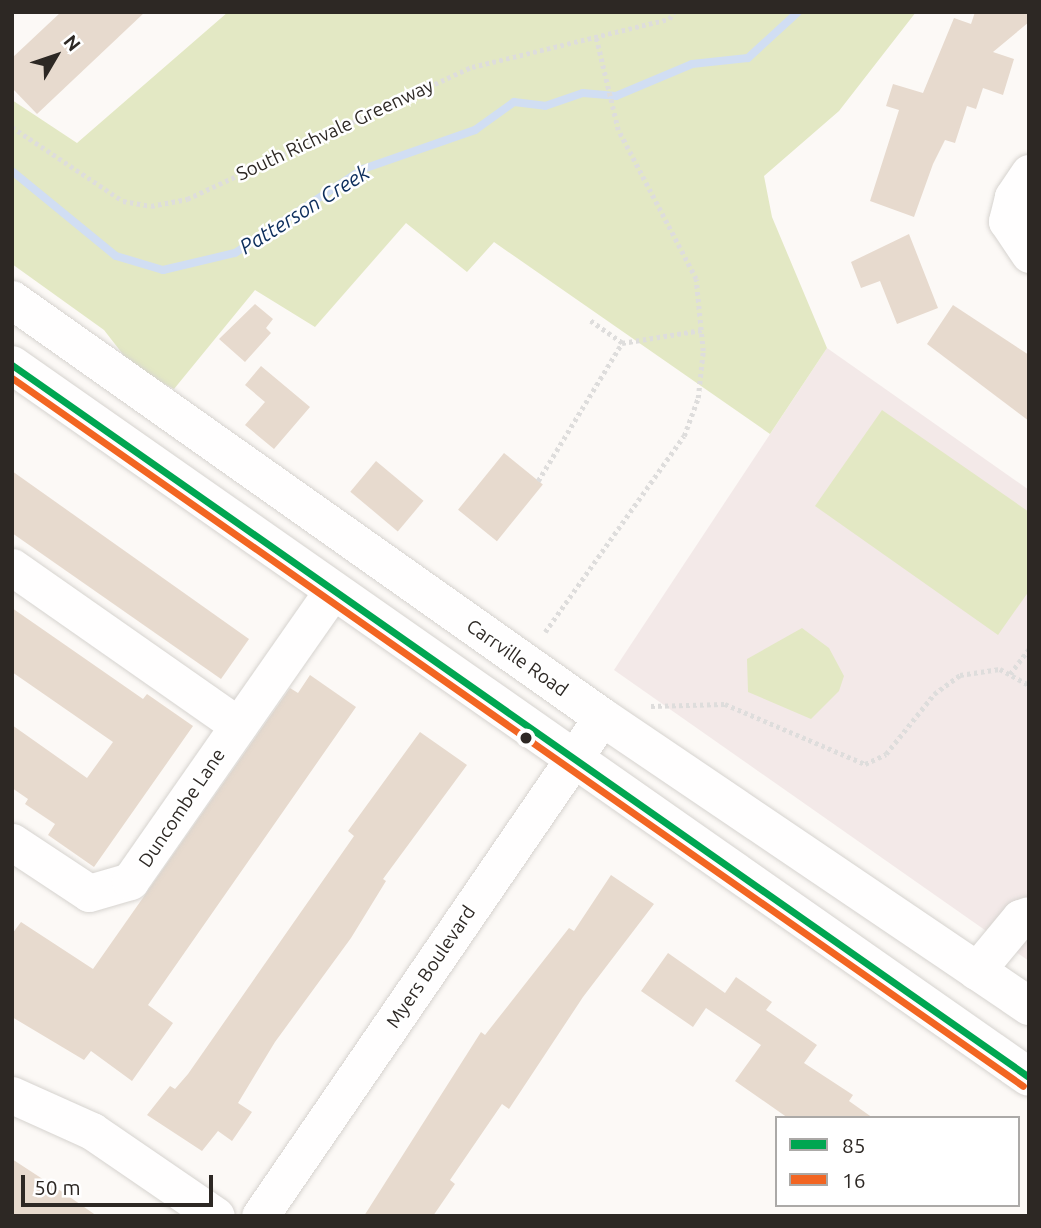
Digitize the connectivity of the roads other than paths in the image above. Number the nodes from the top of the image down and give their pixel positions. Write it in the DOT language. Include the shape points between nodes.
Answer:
graph roads {
  1 [pos="1029,173"];
  2 [pos="1029,254"];
  3 [pos="12,300"];
  4 [pos="12,365"];
  5 [pos="247,467"];
  6 [pos="218,510"];
  7 [pos="12,566"];
  8 [pos="332,591"];
  9 [pos="602,717"];
  10 [pos="238,725"];
  11 [pos="572,761"];
  12 [pos="12,842"];
  13 [pos="1029,915"];
  14 [pos="976,971"];
  15 [pos="1029,1006"];
  16 [pos="947,1019"];
  17 [pos="1029,1077"];
  18 [pos="12,1096"];
  19 [pos="216,1216"];
  20 [pos="260,1216"];
  1 -- 2 [label="street" via="1013,197 1007,221"];
  3 -- 5 [label="main road, Carrville Road"];
  4 -- 6 [label="main road"];
  5 -- 6 [label="main road"];
  5 -- 9 [label="main road, Carrville Road"];
  6 -- 8 [label="main road"];
  7 -- 10 [label="street"];
  8 -- 10 [label="street, Duncombe Lane"];
  8 -- 11 [label="main road"];
  9 -- 11 [label="street, Myers Boulevard"];
  9 -- 14 [label="main road, Carrville Road"];
  10 -- 12 [label="street, Duncombe Lane" via="130,881 89,893"];
  11 -- 16 [label="main road"];
  11 -- 20 [label="street, Myers Boulevard"];
  13 -- 14 [label="street" via="1020,918"];
  14 -- 15 [label="main road, Carrville Road"];
  14 -- 16 [label="main road"];
  16 -- 17 [label="main road"];
  18 -- 19 [label="street" via="92,1131"];
}
